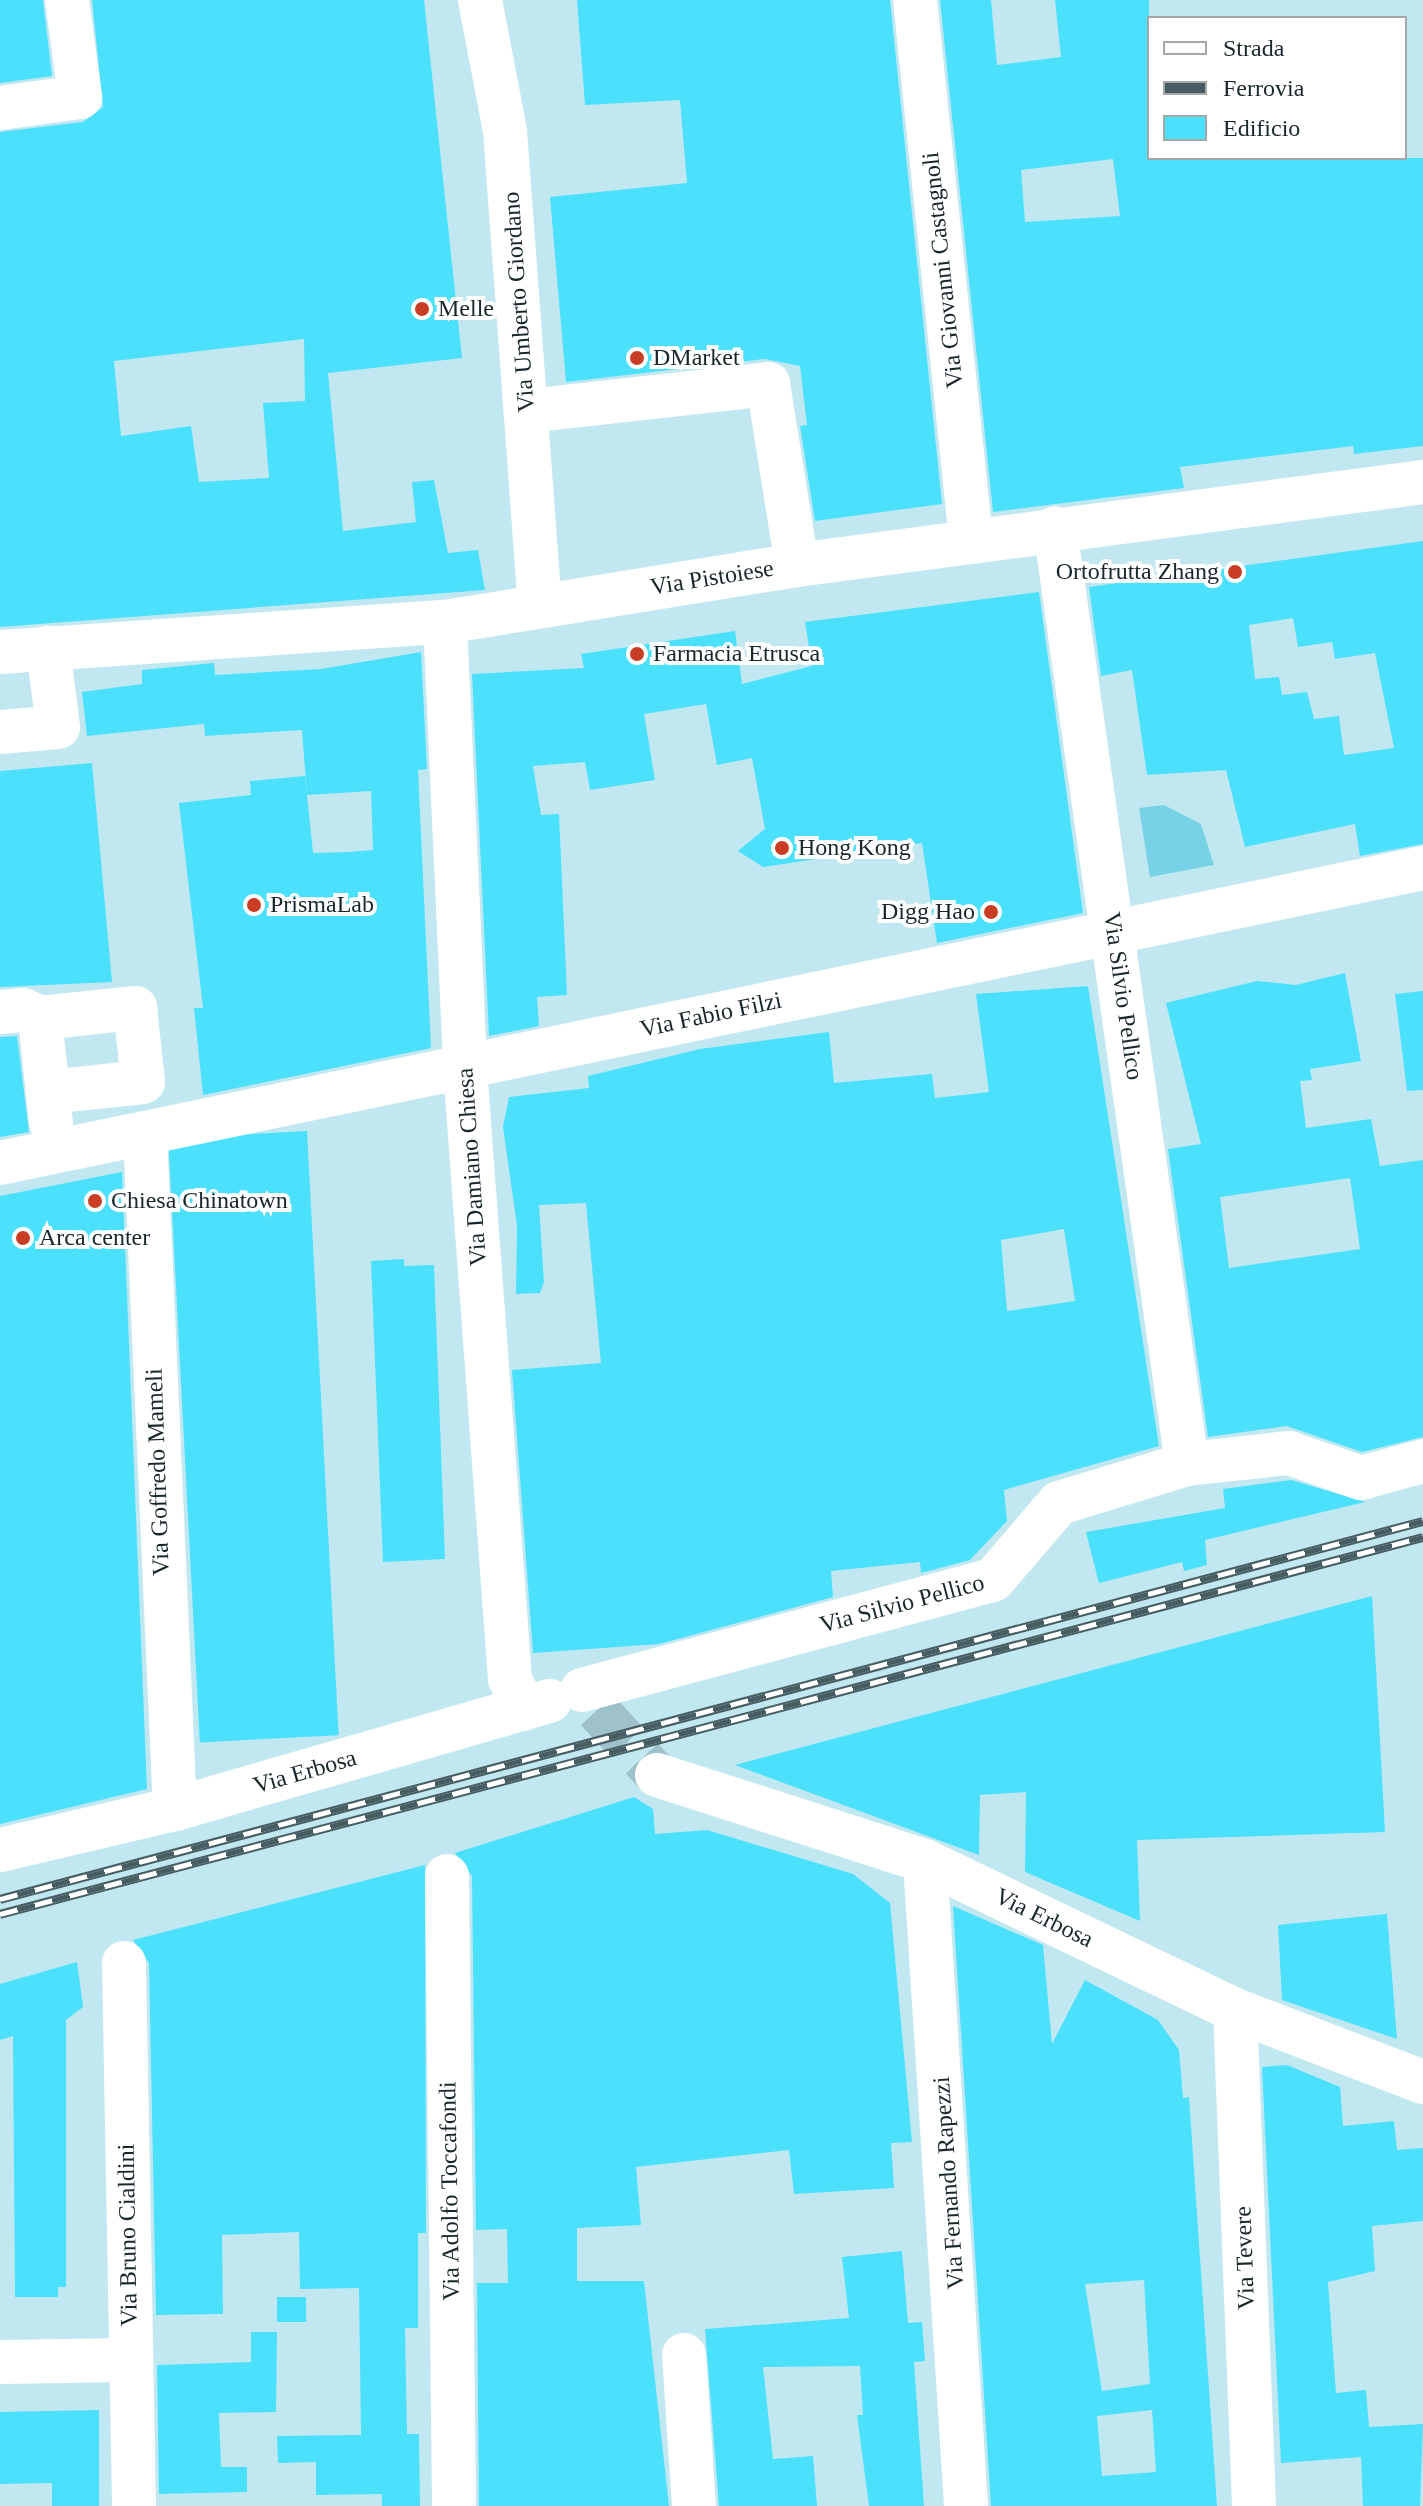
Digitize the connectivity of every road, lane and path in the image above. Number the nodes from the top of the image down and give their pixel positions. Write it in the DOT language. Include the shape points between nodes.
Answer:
graph roads {
  1 [pos="67,0"];
  2 [pos="480,0"];
  3 [pos="915,0"];
  4 [pos="0,108"];
  5 [pos="528,411"];
  6 [pos="1423,482"];
  7 [pos="1055,528"];
  8 [pos="971,540"];
  9 [pos="797,565"];
  10 [pos="540,605"];
  11 [pos="445,622"];
  12 [pos="48,648"];
  13 [pos="0,652"];
  14 [pos="0,732"];
  15 [pos="1423,868"];
  16 [pos="1115,931"];
  17 [pos="20,1015"];
  18 [pos="465,1068"];
  19 [pos="48,1092"];
  20 [pos="145,1134"];
  21 [pos="55,1152"];
  22 [pos="0,1163"];
  23 [pos="1423,1461"];
  24 [pos="1187,1464"];
  25 [pos="590,1700"];
  26 [pos="524,1709"];
  27 [pos="657,1775"];
  28 [pos="175,1809"];
  29 [pos="0,1850"];
  30 [pos="925,1861"];
  31 [pos="447,1876"];
  32 [pos="124,1963"];
  33 [pos="1235,2010"];
  34 [pos="1423,2082"];
  35 [pos="684,2355"];
  36 [pos="130,2360"];
  37 [pos="0,2362"];
  38 [pos="134,2506"];
  39 [pos="454,2506"];
  40 [pos="694,2506"];
  41 [pos="966,2506"];
  42 [pos="1254,2506"];
  1 -- 4 [label="street" via="80,97"];
  2 -- 5 [label="street, Via Umberto Giordano" via="505,131"];
  3 -- 8 [label="street, Via Giovanni Castagnoli"];
  5 -- 9 [label="street" via="768,384"];
  5 -- 10 [label="street, Via Umberto Giordano"];
  6 -- 7 [label="street, Via Pistoiese"];
  7 -- 8 [label="street, Via Pistoiese"];
  7 -- 16 [label="street, Via Silvio Pellico"];
  8 -- 9 [label="street, Via Pistoiese"];
  9 -- 10 [label="street, Via Pistoiese"];
  10 -- 11 [label="street, Via Pistoiese"];
  11 -- 12 [label="street, Via Pistoiese"];
  11 -- 18 [label="street, Via Damiano Chiesa"];
  12 -- 13 [label="street, Via Pistoiese"];
  12 -- 14 [label="street" via="58,727"];
  15 -- 16 [label="street, Via Fabio Filzi"];
  16 -- 18 [label="street, Via Fabio Filzi"];
  16 -- 24 [label="street, Via Silvio Pellico"];
  17 -- 19 [label="street"];
  17 -- 19 [label="street" via="135,1008 143,1082"];
  18 -- 20 [label="street, Via Fabio Filzi"];
  18 -- 26 [label="street, Via Damiano Chiesa" via="510,1679"];
  19 -- 21 [label="street"];
  20 -- 21 [label="street, Via Fabio Filzi"];
  20 -- 28 [label="street, Via Goffredo Mameli"];
  21 -- 22 [label="street, Via Fabio Filzi"];
  23 -- 24 [label="street, Via Silvio Pellico" via="1361,1478 1289,1453"];
  24 -- 25 [label="street, Via Silvio Pellico" via="1059,1503 993,1580"];
  25 -- 26 [label="street, Via Erbosa"];
  26 -- 28 [label="street, Via Erbosa"];
  27 -- 30 [label="street, Via Erbosa"];
  28 -- 29 [label="street, Via Erbosa"];
  30 -- 33 [label="street, Via Erbosa"];
  30 -- 41 [label="street, Via Fernando Rapezzi"];
  31 -- 39 [label="street, Via Adolfo Toccafondi"];
  32 -- 36 [label="street, Via Bruno Cialdini"];
  33 -- 34 [label="street, Via Erbosa"];
  33 -- 42 [label="street, Via Tevere"];
  35 -- 40 [label="street"];
  36 -- 37 [label="street"];
  36 -- 38 [label="street, Via Bruno Cialdini"];
}
